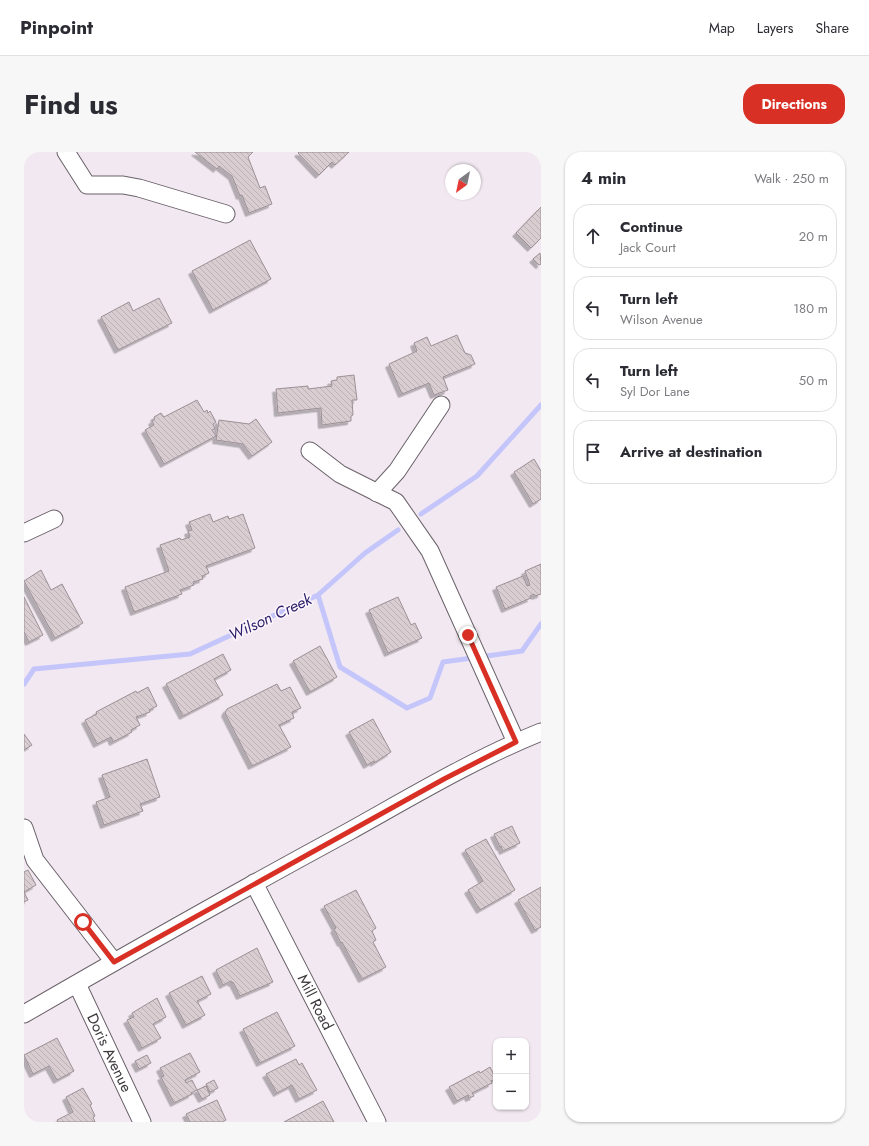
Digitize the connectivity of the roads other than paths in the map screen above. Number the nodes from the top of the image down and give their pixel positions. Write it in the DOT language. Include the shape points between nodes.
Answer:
graph roads {
  1 [pos="66,152"];
  2 [pos="226,214"];
  3 [pos="440,405"];
  4 [pos="310,450"];
  5 [pos="377,493"];
  6 [pos="54,520"];
  7 [pos="24,533"];
  8 [pos="541,732"];
  9 [pos="516,742"];
  10 [pos="24,828"];
  11 [pos="254,883"];
  12 [pos="114,962"];
  13 [pos="76,984"];
  14 [pos="24,1014"];
  15 [pos="142,1122"];
  16 [pos="377,1122"];
  1 -- 2 [label="street" via="86,185 123,185 139,188"];
  3 -- 5 [label="street" via="398,471"];
  4 -- 5 [label="street" via="340,474"];
  5 -- 9 [label="street" via="396,502 430,551"];
  6 -- 7 [label="street"];
  8 -- 9 [label="street"];
  9 -- 11 [label="street"];
  10 -- 12 [label="street" via="34,860"];
  11 -- 12 [label="street"];
  11 -- 16 [label="street, Mill Road"];
  12 -- 13 [label="street"];
  13 -- 14 [label="street"];
  13 -- 15 [label="street, Doris Avenue"];
}
